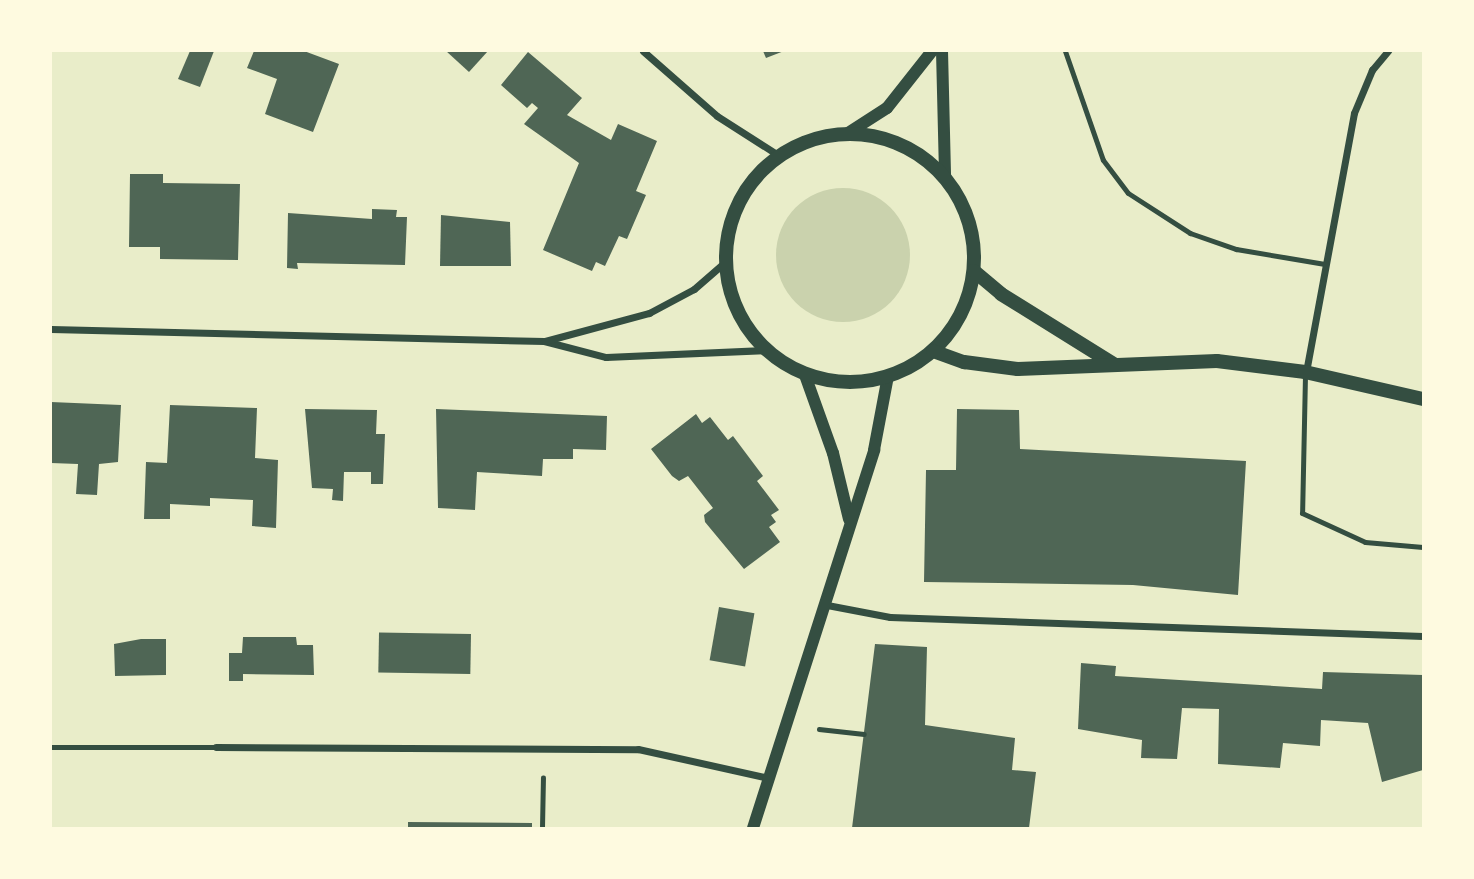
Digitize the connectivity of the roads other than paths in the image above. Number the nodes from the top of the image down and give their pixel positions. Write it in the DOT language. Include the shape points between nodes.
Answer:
graph roads {
  1 [pos="643,51"];
  2 [pos="932,51"];
  3 [pos="942,51"];
  4 [pos="1065,51"];
  5 [pos="1388,51"];
  6 [pos="848,133"];
  7 [pos="778,155"];
  8 [pos="945,177"];
  9 [pos="724,263"];
  10 [pos="1325,264"];
  11 [pos="974,271"];
  12 [pos="51,329"];
  13 [pos="544,341"];
  14 [pos="765,350"];
  15 [pos="933,351"];
  16 [pos="1115,365"];
  17 [pos="1306,372"];
  18 [pos="805,375"];
  19 [pos="888,376"];
  20 [pos="1423,399"];
  21 [pos="849,520"];
  22 [pos="1423,547"];
  23 [pos="827,605"];
  24 [pos="1423,636"];
  25 [pos="51,747"];
  26 [pos="216,747"];
  27 [pos="769,779"];
  28 [pos="753,828"];
  1 -- 7 [label="street" via="717,116"];
  2 -- 6 [label="street" via="887,108"];
  3 -- 8 [label="street"];
  4 -- 10 [label="lane" via="1103,160 1128,193 1190,233 1236,249"];
  5 -- 10 [label="street" via="1372,70 1354,113"];
  6 -- 7 [label="main road" via="811,139"];
  6 -- 8 [label="main road" via="884,137 918,153"];
  7 -- 9 [label="main road" via="748,184 730,222"];
  8 -- 11 [label="main road" via="963,206 973,237"];
  9 -- 13 [label="street" via="694,289 649,313"];
  9 -- 14 [label="main road" via="729,295 744,325"];
  10 -- 17 [label="street"];
  11 -- 15 [label="main road" via="953,327"];
  11 -- 16 [label="main road" via="1001,294"];
  12 -- 13 [label="street"];
  13 -- 14 [label="street" via="606,357"];
  14 -- 18 [label="main road"];
  15 -- 16 [label="main road" via="964,362 1018,369"];
  15 -- 19 [label="main road"];
  16 -- 17 [label="main road" via="1217,361"];
  17 -- 20 [label="main road"];
  17 -- 22 [label="lane" via="1303,513 1365,542"];
  18 -- 19 [label="main road" via="860,383"];
  18 -- 21 [label="street" via="833,453"];
  19 -- 21 [label="street" via="874,450"];
  21 -- 23 [label="street"];
  23 -- 24 [label="street" via="890,617"];
  23 -- 27 [label="street"];
  25 -- 26 [label="lane"];
  26 -- 27 [label="street" via="638,749"];
  27 -- 28 [label="street"];
}
